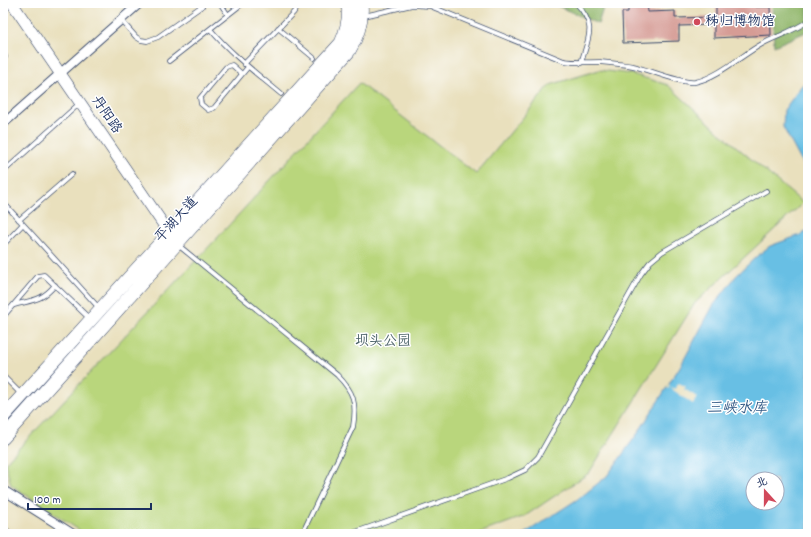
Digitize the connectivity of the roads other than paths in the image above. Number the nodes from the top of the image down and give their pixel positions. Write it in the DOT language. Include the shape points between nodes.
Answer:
graph roads {
  1 [pos="12,3"];
  2 [pos="140,3"];
  3 [pos="220,3"];
  4 [pos="243,3"];
  5 [pos="298,3"];
  6 [pos="348,3"];
  7 [pos="361,3"];
  8 [pos="576,3"];
  9 [pos="202,6"];
  10 [pos="228,15"];
  11 [pos="361,16"];
  12 [pos="121,20"];
  13 [pos="348,20"];
  14 [pos="808,21"];
  15 [pos="278,28"];
  16 [pos="210,29"];
  17 [pos="3,50"];
  18 [pos="3,58"];
  19 [pos="314,58"];
  20 [pos="169,61"];
  21 [pos="581,63"];
  22 [pos="244,64"];
  23 [pos="248,67"];
  24 [pos="60,74"];
  25 [pos="242,74"];
  26 [pos="281,94"];
  27 [pos="80,103"];
  28 [pos="3,124"];
  29 [pos="3,172"];
  30 [pos="72,174"];
  31 [pos="766,192"];
  32 [pos="3,202"];
  33 [pos="19,220"];
  34 [pos="23,224"];
  35 [pos="173,239"];
  36 [pos="3,245"];
  37 [pos="55,286"];
  38 [pos="14,305"];
  39 [pos="100,309"];
  40 [pos="3,317"];
  41 [pos="109,319"];
  42 [pos="91,320"];
  43 [pos="3,376"];
  44 [pos="23,395"];
  45 [pos="3,417"];
  46 [pos="3,438"];
  47 [pos="3,490"];
  48 [pos="3,527"];
  49 [pos="303,532"];
  50 [pos="12,534"];
  51 [pos="73,534"];
  52 [pos="312,534"];
  53 [pos="350,534"];
  1 -- 24 [label="main road, 丹阳路"];
  2 -- 12 [label="street"];
  3 -- 10 [label="lane"];
  4 -- 10 [label="lane"];
  5 -- 15 [label="lane" via="294,12"];
  6 -- 13 [label="highway, 平湖大道"];
  7 -- 11 [label="highway, 平湖大道"];
  8 -- 21 [label="lane" via="586,14 590,28"];
  9 -- 12 [label="lane" via="158,37 146,41 136,37"];
  10 -- 16 [label="lane"];
  11 -- 13 [label="lane"];
  11 -- 21 [label="lane" via="422,4 555,58"];
  11 -- 35 [label="highway, 平湖大道" via="356,38 349,51"];
  12 -- 24 [label="street"];
  13 -- 35 [label="highway, 平湖大道" via="341,43"];
  14 -- 21 [label="lane" via="762,44 714,75 694,82 628,65"];
  15 -- 19 [label="lane"];
  15 -- 22 [label="lane"];
  16 -- 20 [label="lane"];
  16 -- 22 [label="lane"];
  17 -- 18 [label="lane"];
  22 -- 23 [label="lane"];
  23 -- 25 [label="lane"];
  23 -- 26 [label="lane"];
  24 -- 27 [label="main road, 丹阳路"];
  24 -- 28 [label="street"];
  25 -- 25 [label="lane" via="214,108 208,110 201,104 200,98 226,67 232,65"];
  27 -- 29 [label="lane"];
  27 -- 35 [label="main road, 丹阳路"];
  30 -- 33 [label="lane"];
  31 -- 53 [label="lane" via="662,252 650,262 538,457 525,470"];
  32 -- 33 [label="lane"];
  33 -- 34 [label="lane"];
  34 -- 36 [label="lane"];
  34 -- 39 [label="lane"];
  35 -- 39 [label="highway, 平湖大道"];
  35 -- 41 [label="highway, 平湖大道"];
  35 -- 49 [label="lane" via="337,374 353,397 353,426"];
  37 -- 38 [label="lane" via="42,298"];
  37 -- 38 [label="lane" via="44,275 38,276"];
  37 -- 42 [label="lane"];
  38 -- 40 [label="lane"];
  39 -- 41 [label="lane"];
  39 -- 42 [label="highway, 平湖大道"];
  41 -- 46 [label="highway, 平湖大道"];
  42 -- 44 [label="highway, 平湖大道"];
  43 -- 44 [label="lane"];
  44 -- 45 [label="highway, 平湖大道"];
  47 -- 51 [label="street"];
  48 -- 50 [label="lane"];
  49 -- 52 [label="lane"];
}
